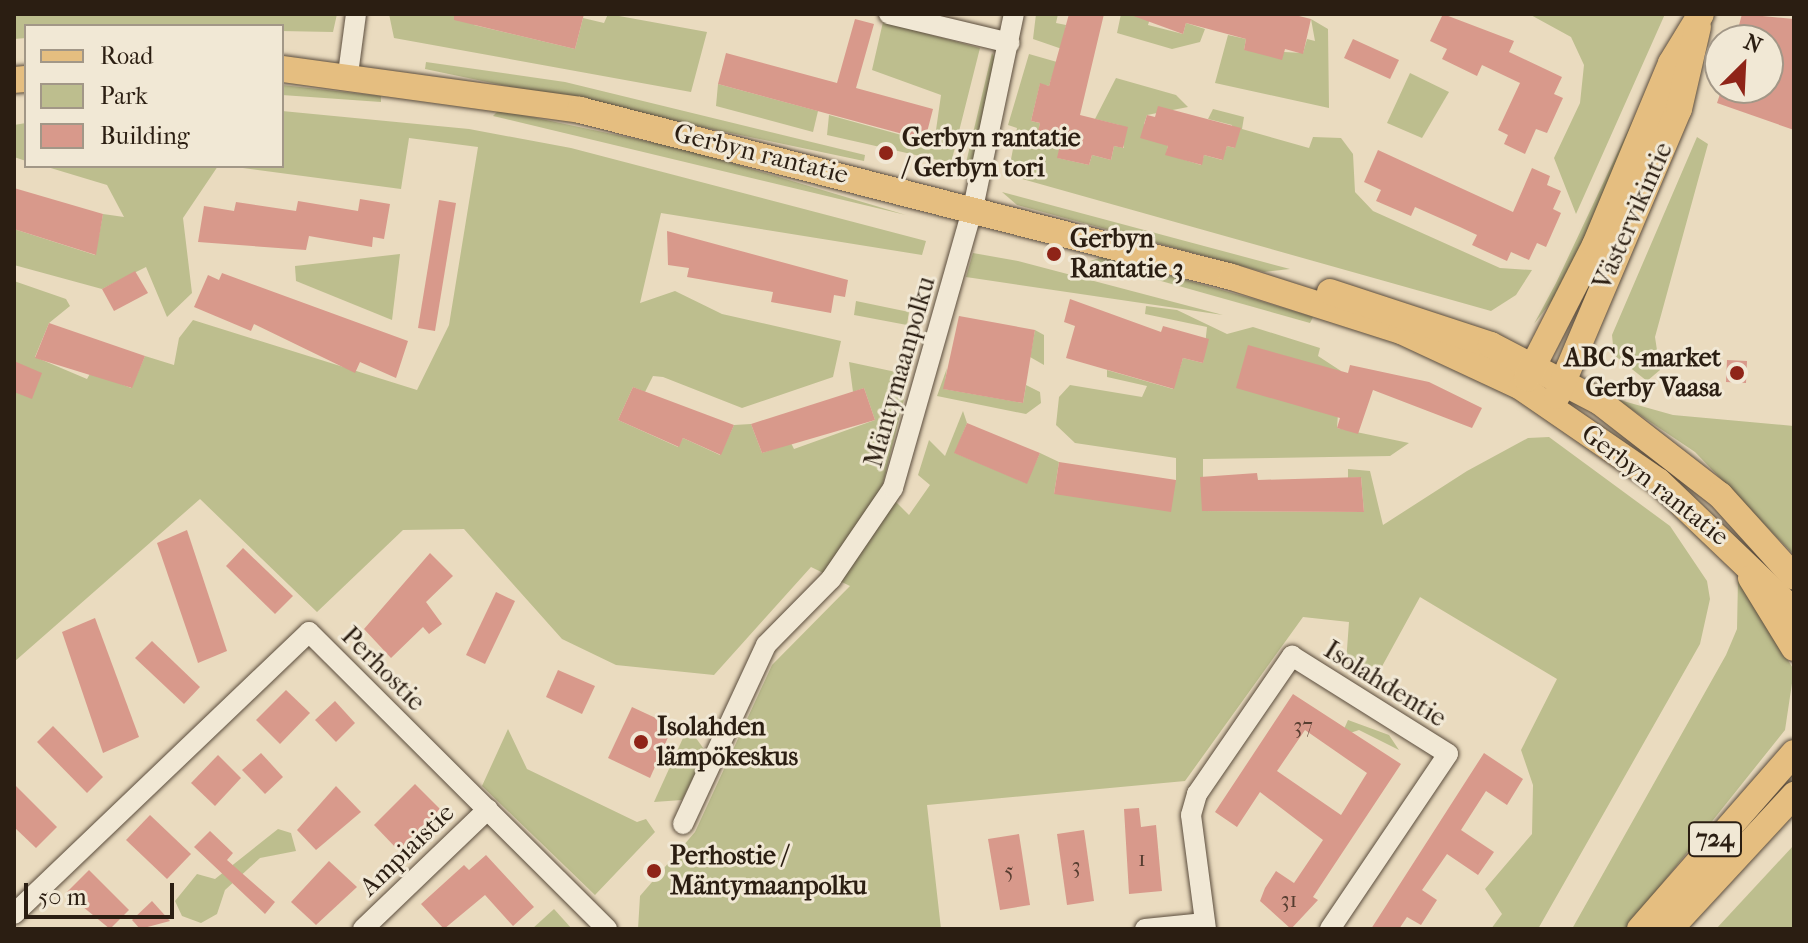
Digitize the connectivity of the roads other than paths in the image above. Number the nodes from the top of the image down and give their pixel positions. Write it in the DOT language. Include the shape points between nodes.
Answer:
graph roads {
  1 [pos="356,14"];
  2 [pos="889,14"];
  3 [pos="1014,14"];
  4 [pos="1700,18"];
  5 [pos="1010,43"];
  6 [pos="284,69"];
  7 [pos="348,74"];
  8 [pos="973,208"];
  9 [pos="1232,277"];
  10 [pos="1535,365"];
  11 [pos="1565,381"];
  12 [pos="1521,387"];
  13 [pos="1552,406"];
  14 [pos="1734,547"];
  15 [pos="1794,577"];
  16 [pos="1794,611"];
  17 [pos="1794,648"];
  18 [pos="1794,736"];
  19 [pos="1794,753"];
  20 [pos="1794,795"];
  21 [pos="1753,798"];
  22 [pos="488,809"];
  23 [pos="1794,813"];
  24 [pos="683,824"];
  25 [pos="1759,834"];
  26 [pos="14,914"];
  27 [pos="1205,926"];
  28 [pos="363,929"];
  29 [pos="607,929"];
  30 [pos="1145,929"];
  31 [pos="1330,929"];
  32 [pos="1640,929"];
  33 [pos="1670,929"];
  1 -- 7 [label="street"];
  2 -- 5 [label="street"];
  3 -- 5 [label="street, Mäntymaanpolku"];
  4 -- 10 [label="main road, Västervikintie" via="1671,63"];
  4 -- 11 [label="main road, Västervikintie" via="1684,97"];
  5 -- 8 [label="street, Mäntymaanpolku"];
  6 -- 7 [label="main road, Gerbyn rantatie"];
  7 -- 8 [label="main road, Gerbyn rantatie" via="580,110"];
  8 -- 9 [label="main road, Gerbyn rantatie"];
  8 -- 24 [label="street, Mäntymaanpolku" via="893,488 831,579 766,645"];
  9 -- 10 [label="main road, Gerbyn rantatie" via="1406,312"];
  9 -- 12 [label="main road, Gerbyn rantatie" via="1401,331"];
  10 -- 11 [label="main road, Gerbyn rantatie"];
  10 -- 12 [label="main road, Västervikintie"];
  11 -- 13 [label="main road, Västervikintie"];
  11 -- 15 [label="main road, Gerbyn rantatie" via="1720,495"];
  12 -- 13 [label="main road, Gerbyn rantatie"];
  13 -- 14 [label="main road, Gerbyn rantatie"];
  14 -- 16 [label="main road, Gerbyn rantatie"];
  14 -- 17 [label="main road"];
  18 -- 21 [label="main road"];
  19 -- 21 [label="main road, 724"];
  20 -- 25 [label="main road, 724"];
  21 -- 32 [label="main road, 724"];
  22 -- 26 [label="street, Perhostie" via="309,632"];
  22 -- 28 [label="street, Ampiaistie"];
  22 -- 29 [label="street, Perhostie"];
  23 -- 25 [label="main road"];
  25 -- 33 [label="main road, 724"];
  27 -- 30 [label="street"];
  27 -- 31 [label="street, Isolahdentie" via="1191,815 1197,794 1292,656 1448,754"];
}
